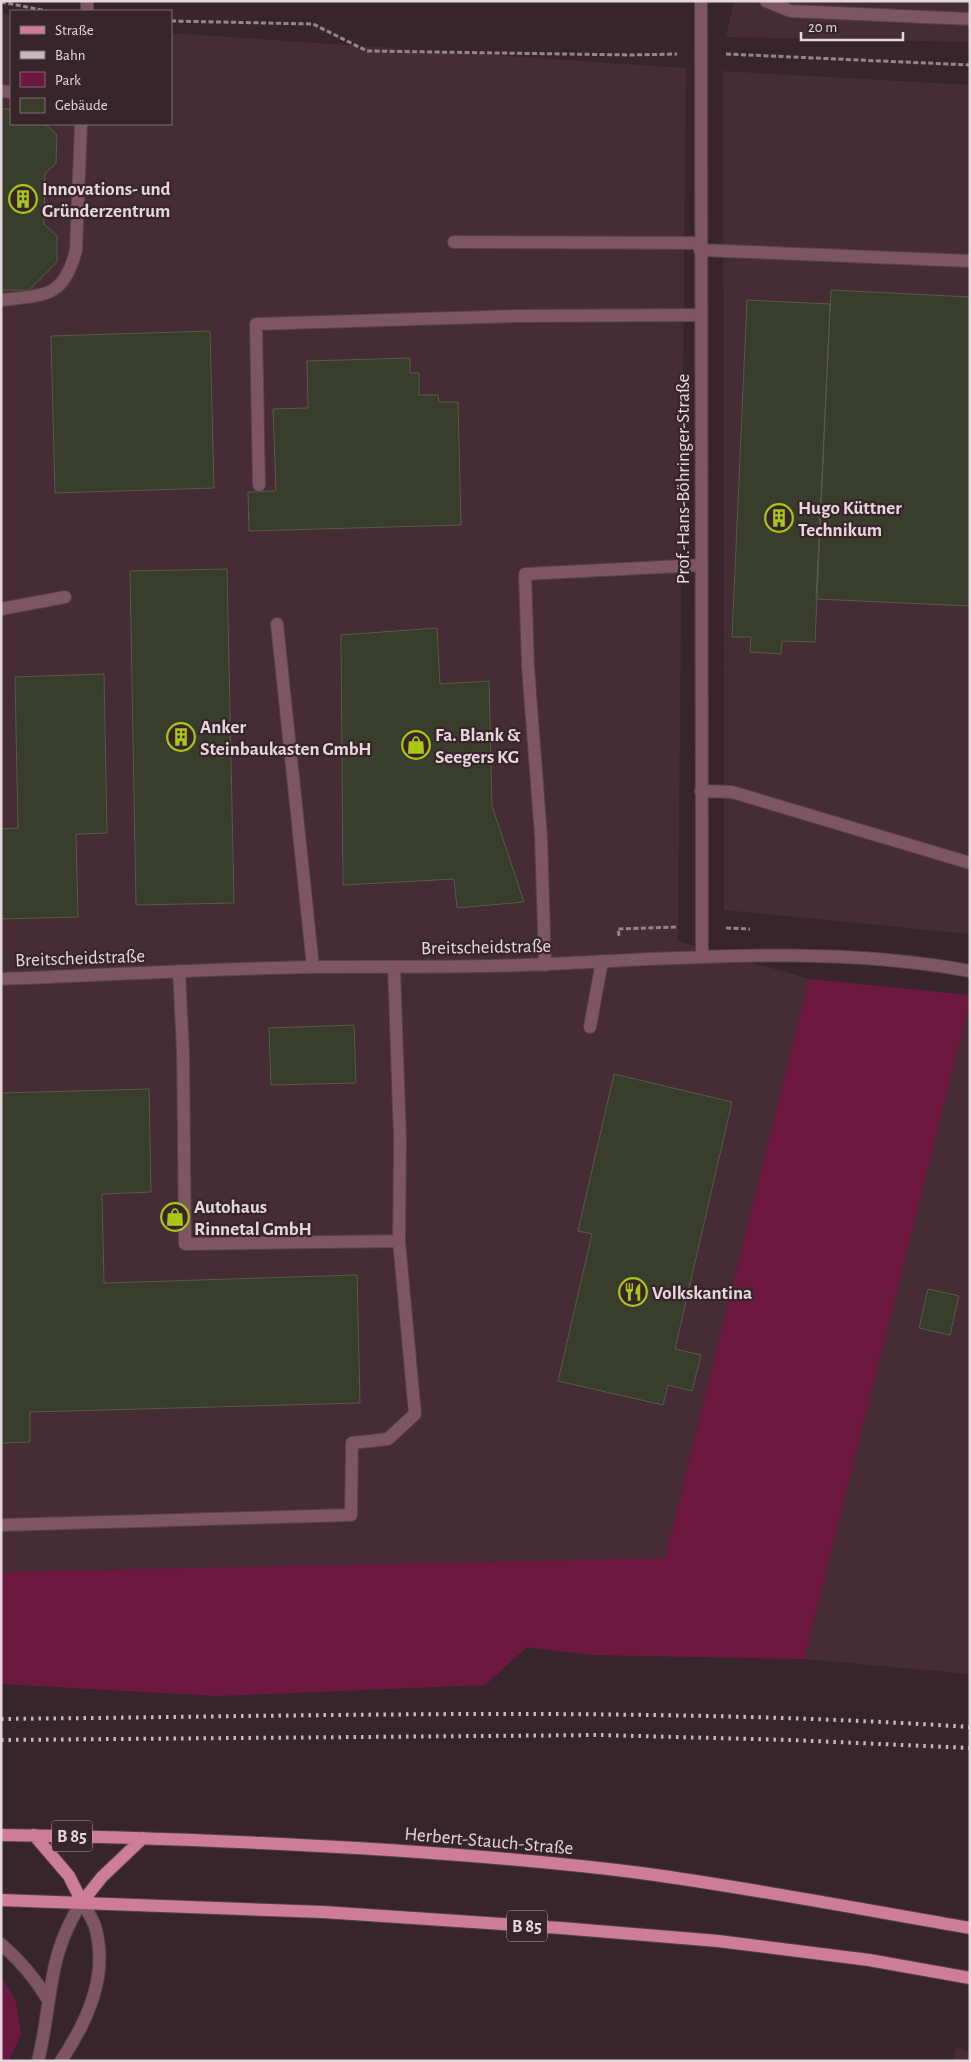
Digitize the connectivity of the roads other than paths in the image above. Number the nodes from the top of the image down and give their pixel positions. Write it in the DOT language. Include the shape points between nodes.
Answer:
graph roads {
  1 [pos="701,1"];
  2 [pos="766,1"];
  3 [pos="970,19"];
  4 [pos="81,125"];
  5 [pos="454,242"];
  6 [pos="701,247"];
  7 [pos="970,261"];
  8 [pos="1,300"];
  9 [pos="700,315"];
  10 [pos="259,485"];
  11 [pos="701,565"];
  12 [pos="65,597"];
  13 [pos="1,609"];
  14 [pos="277,624"];
  15 [pos="701,791"];
  16 [pos="970,864"];
  17 [pos="702,956"];
  18 [pos="602,961"];
  19 [pos="545,965"];
  20 [pos="313,967"];
  21 [pos="394,967"];
  22 [pos="970,971"];
  23 [pos="179,972"];
  24 [pos="1,979"];
  25 [pos="590,1027"];
  26 [pos="398,1241"];
  27 [pos="1,1525"];
  28 [pos="1,1835"];
  29 [pos="34,1835"];
  30 [pos="142,1838"];
  31 [pos="1,1900"];
  32 [pos="82,1902"];
  33 [pos="970,1928"];
  34 [pos="1,1944"];
  35 [pos="970,1978"];
  36 [pos="48,2000"];
  37 [pos="38,2061"];
  38 [pos="61,2061"];
  1 -- 6 [label="street, Prof.-Hans-Böhringer-Straße"];
  2 -- 3 [label="street" via="790,11"];
  4 -- 8 [label="street" via="76,250 71,267 58,288 48,294"];
  5 -- 6 [label="street"];
  6 -- 7 [label="street"];
  6 -- 9 [label="street, Prof.-Hans-Böhringer-Straße"];
  9 -- 10 [label="street" via="515,316 256,324"];
  9 -- 11 [label="street, Prof.-Hans-Böhringer-Straße"];
  11 -- 15 [label="street, Prof.-Hans-Böhringer-Straße"];
  11 -- 19 [label="street" via="525,574 528,667 541,836"];
  12 -- 13 [label="street"];
  14 -- 20 [label="street"];
  15 -- 16 [label="street" via="732,792"];
  15 -- 17 [label="street, Prof.-Hans-Böhringer-Straße"];
  17 -- 18 [label="street, Breitscheidstraße"];
  17 -- 22 [label="street, Breitscheidstraße" via="869,958"];
  18 -- 19 [label="street, Breitscheidstraße"];
  18 -- 25 [label="street"];
  19 -- 21 [label="street, Breitscheidstraße"];
  20 -- 21 [label="street, Breitscheidstraße"];
  20 -- 23 [label="street, Breitscheidstraße"];
  21 -- 26 [label="street" via="400,1138"];
  23 -- 24 [label="street, Breitscheidstraße"];
  23 -- 26 [label="street" via="185,1244"];
  26 -- 27 [label="street" via="415,1414 388,1439 352,1443 351,1515"];
  28 -- 29 [label="main road, Herbert-Stauch-Straße / B 85"];
  29 -- 30 [label="main road, Herbert-Stauch-Straße / B 85"];
  29 -- 32 [label="main road" via="69,1876"];
  30 -- 32 [label="main road" via="102,1877"];
  30 -- 33 [label="main road, Herbert-Stauch-Straße / B 85" via="368,1848 558,1864 733,1887"];
  31 -- 32 [label="main road, B 85"];
  32 -- 35 [label="main road, B 85" via="323,1912 709,1940 868,1960"];
  32 -- 36 [label="street" via="60,1944"];
  32 -- 38 [label="street" via="94,1924 100,1954 99,1979 91,2006"];
  34 -- 36 [label="street" via="18,1958"];
  36 -- 37 [label="street" via="46,2030"];
}
